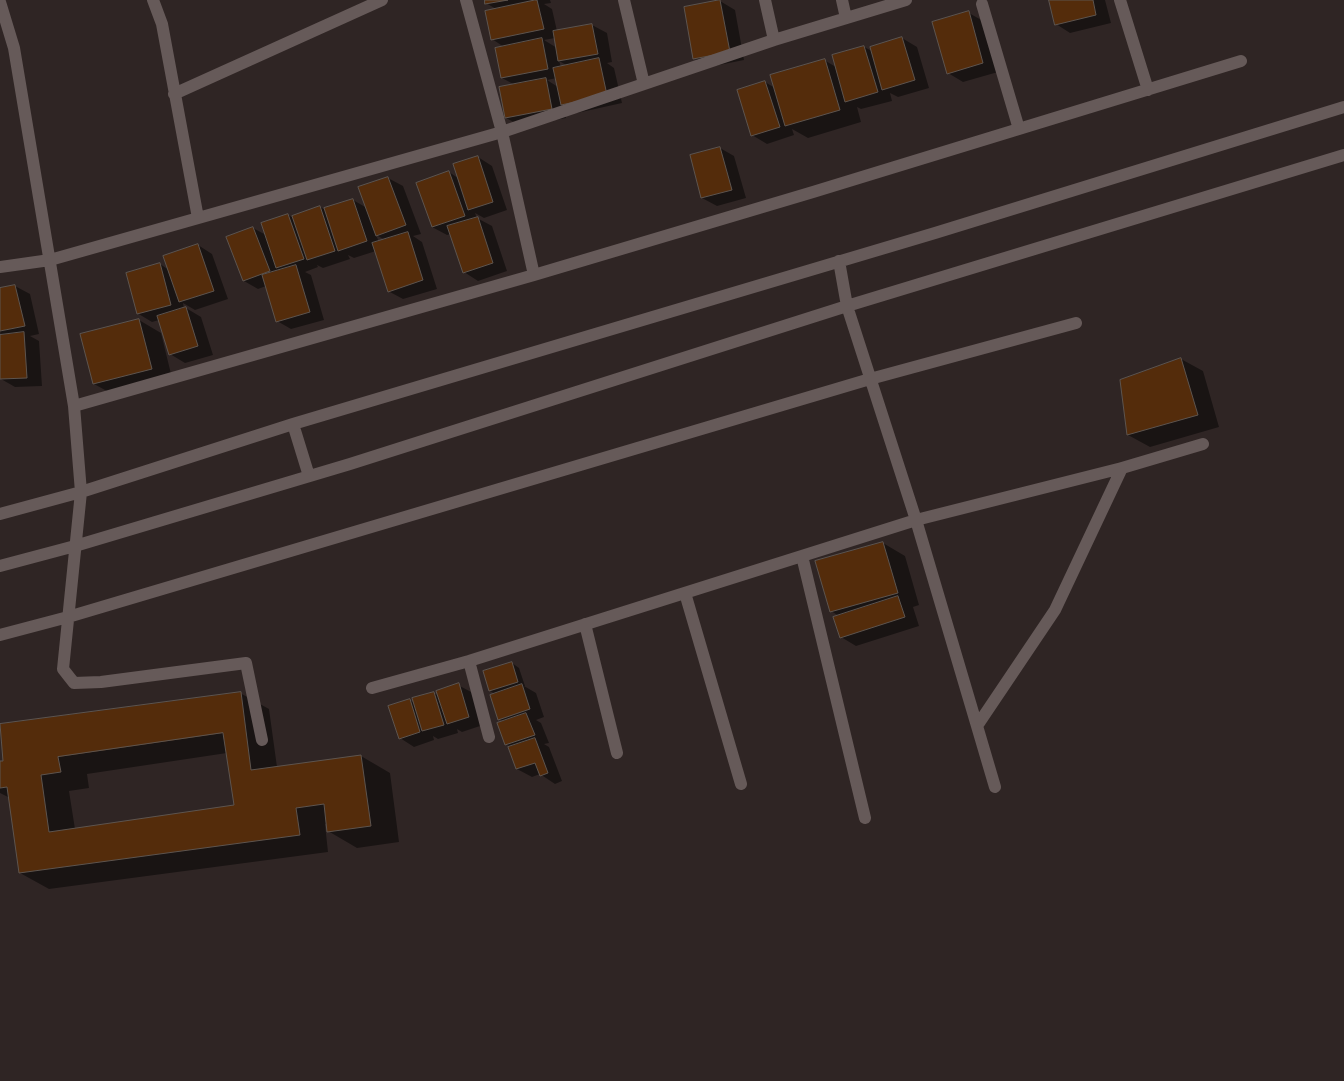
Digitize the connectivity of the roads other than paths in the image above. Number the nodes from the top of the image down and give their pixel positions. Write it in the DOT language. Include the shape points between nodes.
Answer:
graph roads {
  1 [pos="153,0"];
  2 [pos="382,0"];
  3 [pos="466,0"];
  4 [pos="624,0"];
  5 [pos="765,0"];
  6 [pos="842,0"];
  7 [pos="906,0"];
  8 [pos="1120,0"];
  9 [pos="0,2"];
  10 [pos="982,4"];
  11 [pos="846,18"];
  12 [pos="774,40"];
  13 [pos="1241,61"];
  14 [pos="644,84"];
  15 [pos="1148,90"];
  16 [pos="174,94"];
  17 [pos="1344,107"];
  18 [pos="1019,129"];
  19 [pos="502,132"];
  20 [pos="1344,155"];
  21 [pos="198,218"];
  22 [pos="50,260"];
  23 [pos="839,260"];
  24 [pos="0,267"];
  25 [pos="534,275"];
  26 [pos="847,306"];
  27 [pos="1076,323"];
  28 [pos="870,379"];
  29 [pos="74,406"];
  30 [pos="293,424"];
  31 [pos="1203,444"];
  32 [pos="1122,468"];
  33 [pos="309,476"];
  34 [pos="81,492"];
  35 [pos="0,514"];
  36 [pos="916,520"];
  37 [pos="75,546"];
  38 [pos="802,556"];
  39 [pos="0,566"];
  40 [pos="685,593"];
  41 [pos="68,617"];
  42 [pos="585,624"];
  43 [pos="0,635"];
  44 [pos="469,661"];
  45 [pos="372,688"];
  46 [pos="977,726"];
  47 [pos="489,737"];
  48 [pos="262,740"];
  49 [pos="617,753"];
  50 [pos="741,784"];
  51 [pos="995,787"];
  52 [pos="865,818"];
  1 -- 16 [label="street" via="162,24"];
  2 -- 16 [label="street"];
  3 -- 19 [label="street"];
  4 -- 14 [label="street"];
  5 -- 12 [label="street"];
  6 -- 11 [label="street"];
  7 -- 11 [label="street"];
  8 -- 15 [label="street"];
  9 -- 22 [label="street" via="14,48"];
  10 -- 18 [label="street"];
  11 -- 12 [label="street"];
  12 -- 14 [label="street"];
  13 -- 15 [label="street"];
  14 -- 19 [label="street"];
  15 -- 18 [label="street"];
  16 -- 21 [label="street"];
  17 -- 23 [label="street"];
  18 -- 25 [label="street"];
  19 -- 21 [label="street"];
  19 -- 25 [label="street"];
  20 -- 26 [label="street"];
  21 -- 22 [label="street"];
  22 -- 24 [label="street"];
  22 -- 29 [label="street"];
  23 -- 26 [label="street"];
  23 -- 30 [label="street"];
  25 -- 29 [label="street"];
  26 -- 28 [label="street"];
  26 -- 33 [label="street"];
  27 -- 28 [label="street"];
  28 -- 36 [label="street"];
  28 -- 41 [label="street"];
  29 -- 34 [label="street"];
  30 -- 33 [label="street"];
  30 -- 34 [label="street"];
  31 -- 32 [label="street"];
  32 -- 36 [label="street"];
  32 -- 46 [label="street" via="1055,610"];
  33 -- 37 [label="street"];
  34 -- 35 [label="street"];
  34 -- 37 [label="street"];
  36 -- 38 [label="street"];
  36 -- 46 [label="street"];
  37 -- 39 [label="street"];
  37 -- 41 [label="street"];
  38 -- 40 [label="street"];
  38 -- 52 [label="street"];
  40 -- 42 [label="street"];
  40 -- 50 [label="street"];
  41 -- 43 [label="street"];
  41 -- 48 [label="street" via="63,669 74,683 101,682 246,663"];
  42 -- 44 [label="street"];
  42 -- 49 [label="street"];
  44 -- 45 [label="street"];
  44 -- 47 [label="street"];
  46 -- 51 [label="street"];
}
